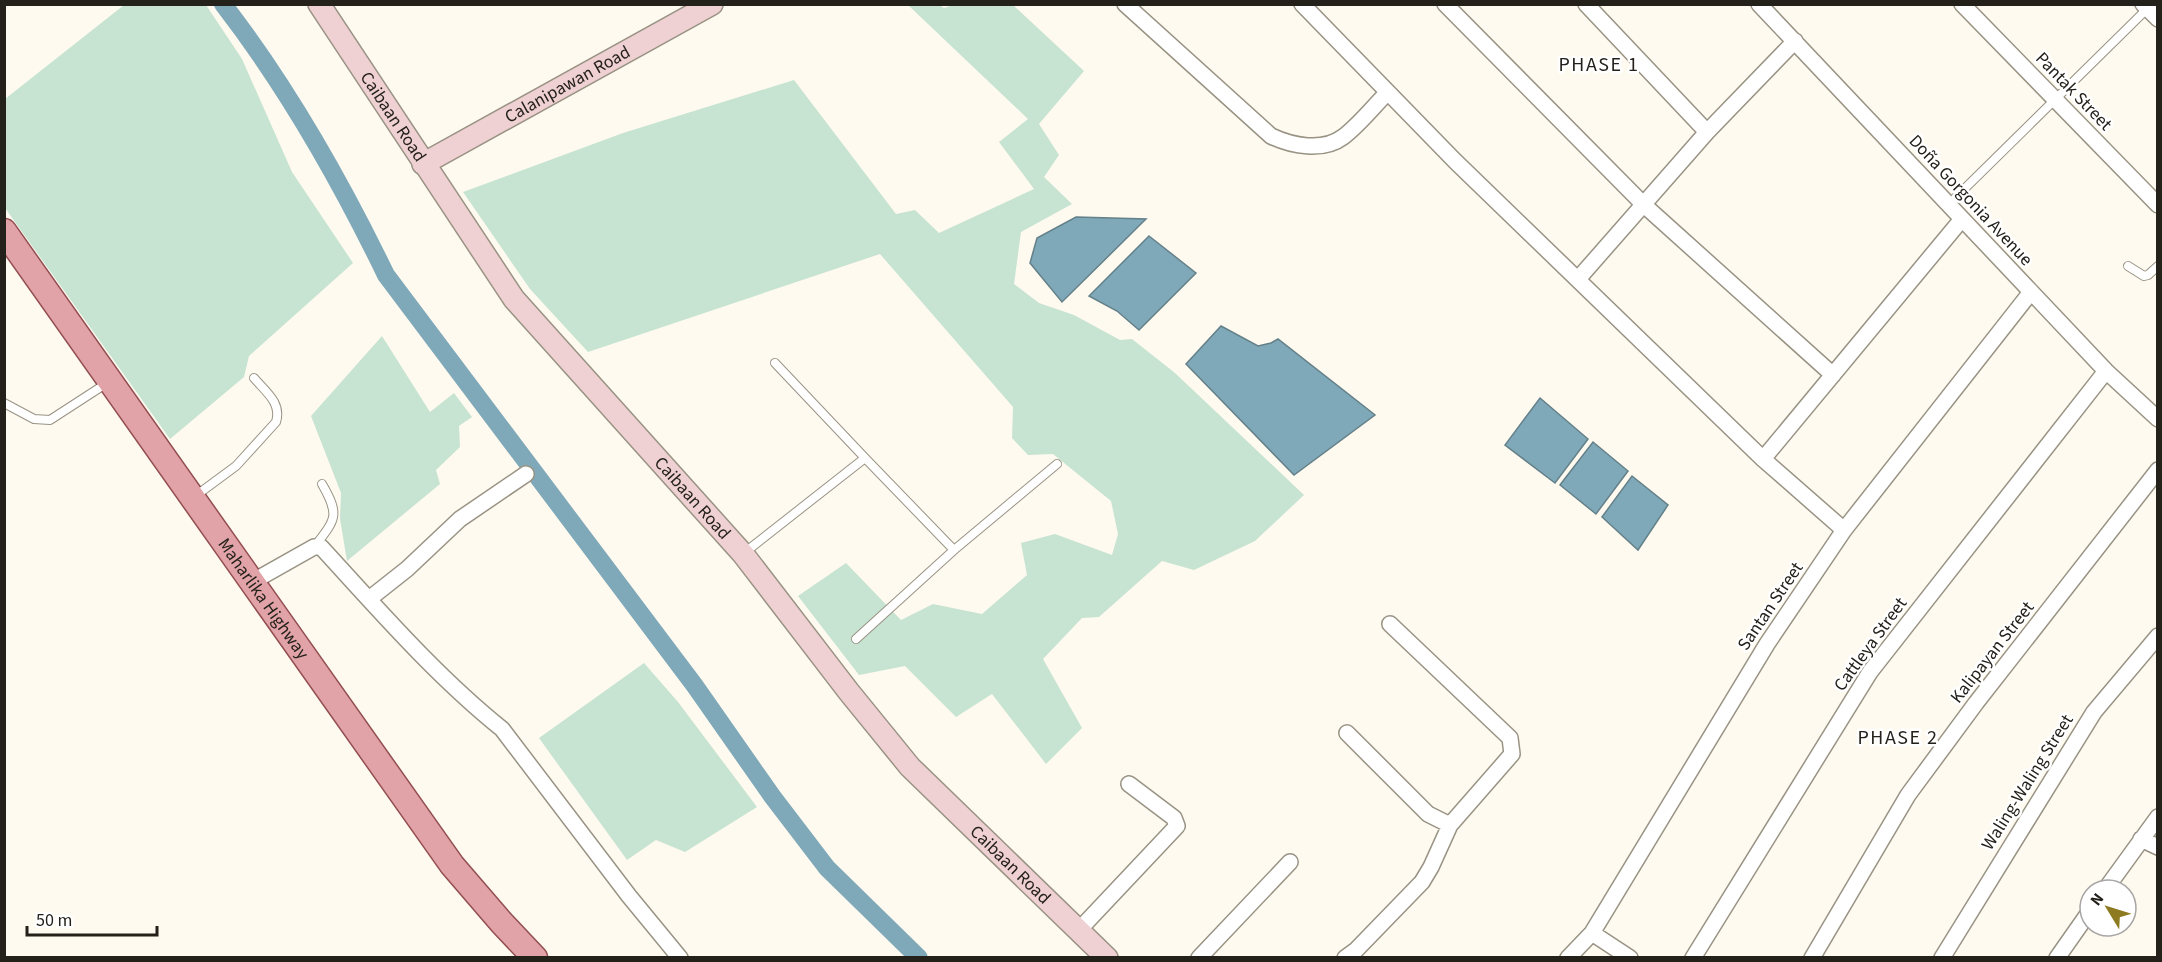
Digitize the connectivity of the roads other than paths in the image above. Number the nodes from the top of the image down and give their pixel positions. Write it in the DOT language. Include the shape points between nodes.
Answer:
graph roads {
  1 [pos="319,4"];
  2 [pos="712,4"];
  3 [pos="1125,4"];
  4 [pos="1302,4"];
  5 [pos="1445,4"];
  6 [pos="1586,4"];
  7 [pos="1759,4"];
  8 [pos="1962,4"];
  9 [pos="2150,9"];
  10 [pos="1795,41"];
  11 [pos="1387,93"];
  12 [pos="2055,100"];
  13 [pos="1707,132"];
  14 [pos="423,164"];
  15 [pos="1949,204"];
  16 [pos="1644,205"];
  17 [pos="2157,205"];
  18 [pos="1962,219"];
  19 [pos="4,231"];
  20 [pos="2128,266"];
  21 [pos="2157,266"];
  22 [pos="1578,279"];
  23 [pos="2031,292"];
  24 [pos="775,363"];
  25 [pos="2106,371"];
  26 [pos="1833,375"];
  27 [pos="254,378"];
  28 [pos="111,381"];
  29 [pos="4,403"];
  30 [pos="2157,419"];
  31 [pos="865,458"];
  32 [pos="1763,459"];
  33 [pos="1058,464"];
  34 [pos="2157,470"];
  35 [pos="526,474"];
  36 [pos="322,484"];
  37 [pos="193,498"];
  38 [pos="1844,530"];
  39 [pos="314,547"];
  40 [pos="954,550"];
  41 [pos="743,554"];
  42 [pos="252,582"];
  43 [pos="369,600"];
  44 [pos="1390,624"];
  45 [pos="2157,636"];
  46 [pos="856,639"];
  47 [pos="1347,734"];
  48 [pos="1129,784"];
  49 [pos="2157,818"];
  50 [pos="1450,825"];
  51 [pos="2141,839"];
  52 [pos="2157,847"];
  53 [pos="1290,862"];
  54 [pos="2113,878"];
  55 [pos="2078,928"];
  56 [pos="1078,931"];
  57 [pos="1592,933"];
  58 [pos="535,957"];
  59 [pos="680,957"];
  60 [pos="1107,957"];
  61 [pos="1199,957"];
  62 [pos="1345,957"];
  63 [pos="1568,957"];
  64 [pos="1630,957"];
  65 [pos="1693,957"];
  66 [pos="1812,957"];
  67 [pos="1942,957"];
  68 [pos="2057,957"];
  1 -- 14 [label="street, Caibaan Road"];
  2 -- 14 [label="street, Calanipawan Road"];
  3 -- 11 [label="street" via="1271,136 1285,143 1324,145 1342,138"];
  4 -- 11 [label="street"];
  5 -- 16 [label="street"];
  6 -- 13 [label="street"];
  7 -- 10 [label="street, Doña Gorgonia Avenue"];
  8 -- 12 [label="street, Pantak Street"];
  9 -- 12 [label="lane"];
  10 -- 13 [label="street"];
  10 -- 15 [label="street, Doña Gorgonia Avenue"];
  11 -- 22 [label="street"];
  12 -- 15 [label="lane"];
  12 -- 17 [label="street, Pantak Street"];
  13 -- 16 [label="street"];
  14 -- 41 [label="street, Caibaan Road" via="514,299"];
  15 -- 18 [label="street, Doña Gorgonia Avenue"];
  16 -- 22 [label="street"];
  16 -- 26 [label="street"];
  18 -- 23 [label="street, Doña Gorgonia Avenue"];
  18 -- 26 [label="street"];
  19 -- 28 [label="main road, Maharlika Highway"];
  20 -- 21 [label="lane" via="2144,276"];
  22 -- 32 [label="street"];
  23 -- 25 [label="street, Doña Gorgonia Avenue"];
  23 -- 38 [label="street, Santan Street"];
  24 -- 31 [label="lane"];
  25 -- 30 [label="street, Doña Gorgonia Avenue"];
  25 -- 65 [label="street, Cattleya Street" via="1870,672"];
  26 -- 32 [label="street"];
  27 -- 37 [label="lane" via="276,403 276,422 236,466"];
  28 -- 29 [label="lane" via="50,420 34,419"];
  28 -- 37 [label="main road, Maharlika Highway"];
  31 -- 40 [label="lane"];
  31 -- 41 [label="lane"];
  32 -- 38 [label="street"];
  33 -- 40 [label="lane"];
  34 -- 66 [label="street, Kalipayan Street" via="1908,795"];
  35 -- 43 [label="street" via="460,519"];
  36 -- 39 [label="lane" via="333,503 334,514 331,526"];
  37 -- 42 [label="main road, Maharlika Highway"];
  38 -- 57 [label="street, Santan Street" via="1767,644"];
  39 -- 42 [label="street"];
  39 -- 43 [label="street" via="321,547"];
  40 -- 46 [label="lane"];
  41 -- 56 [label="street, Caibaan Road" via="910,767"];
  42 -- 58 [label="main road, Maharlika Highway" via="452,865"];
  43 -- 59 [label="street" via="502,729"];
  44 -- 50 [label="street" via="1510,738 1512,754"];
  45 -- 67 [label="street, Waling-Waling Street" via="2094,712"];
  47 -- 50 [label="street" via="1428,814"];
  48 -- 56 [label="street" via="1173,818 1177,826"];
  49 -- 51 [label="street"];
  50 -- 62 [label="street" via="1422,882"];
  51 -- 52 [label="street"];
  51 -- 54 [label="street"];
  53 -- 61 [label="street"];
  55 -- 68 [label="street"];
  56 -- 60 [label="street, Caibaan Road"];
  57 -- 63 [label="street, Santan Street"];
  57 -- 64 [label="street"];
}
